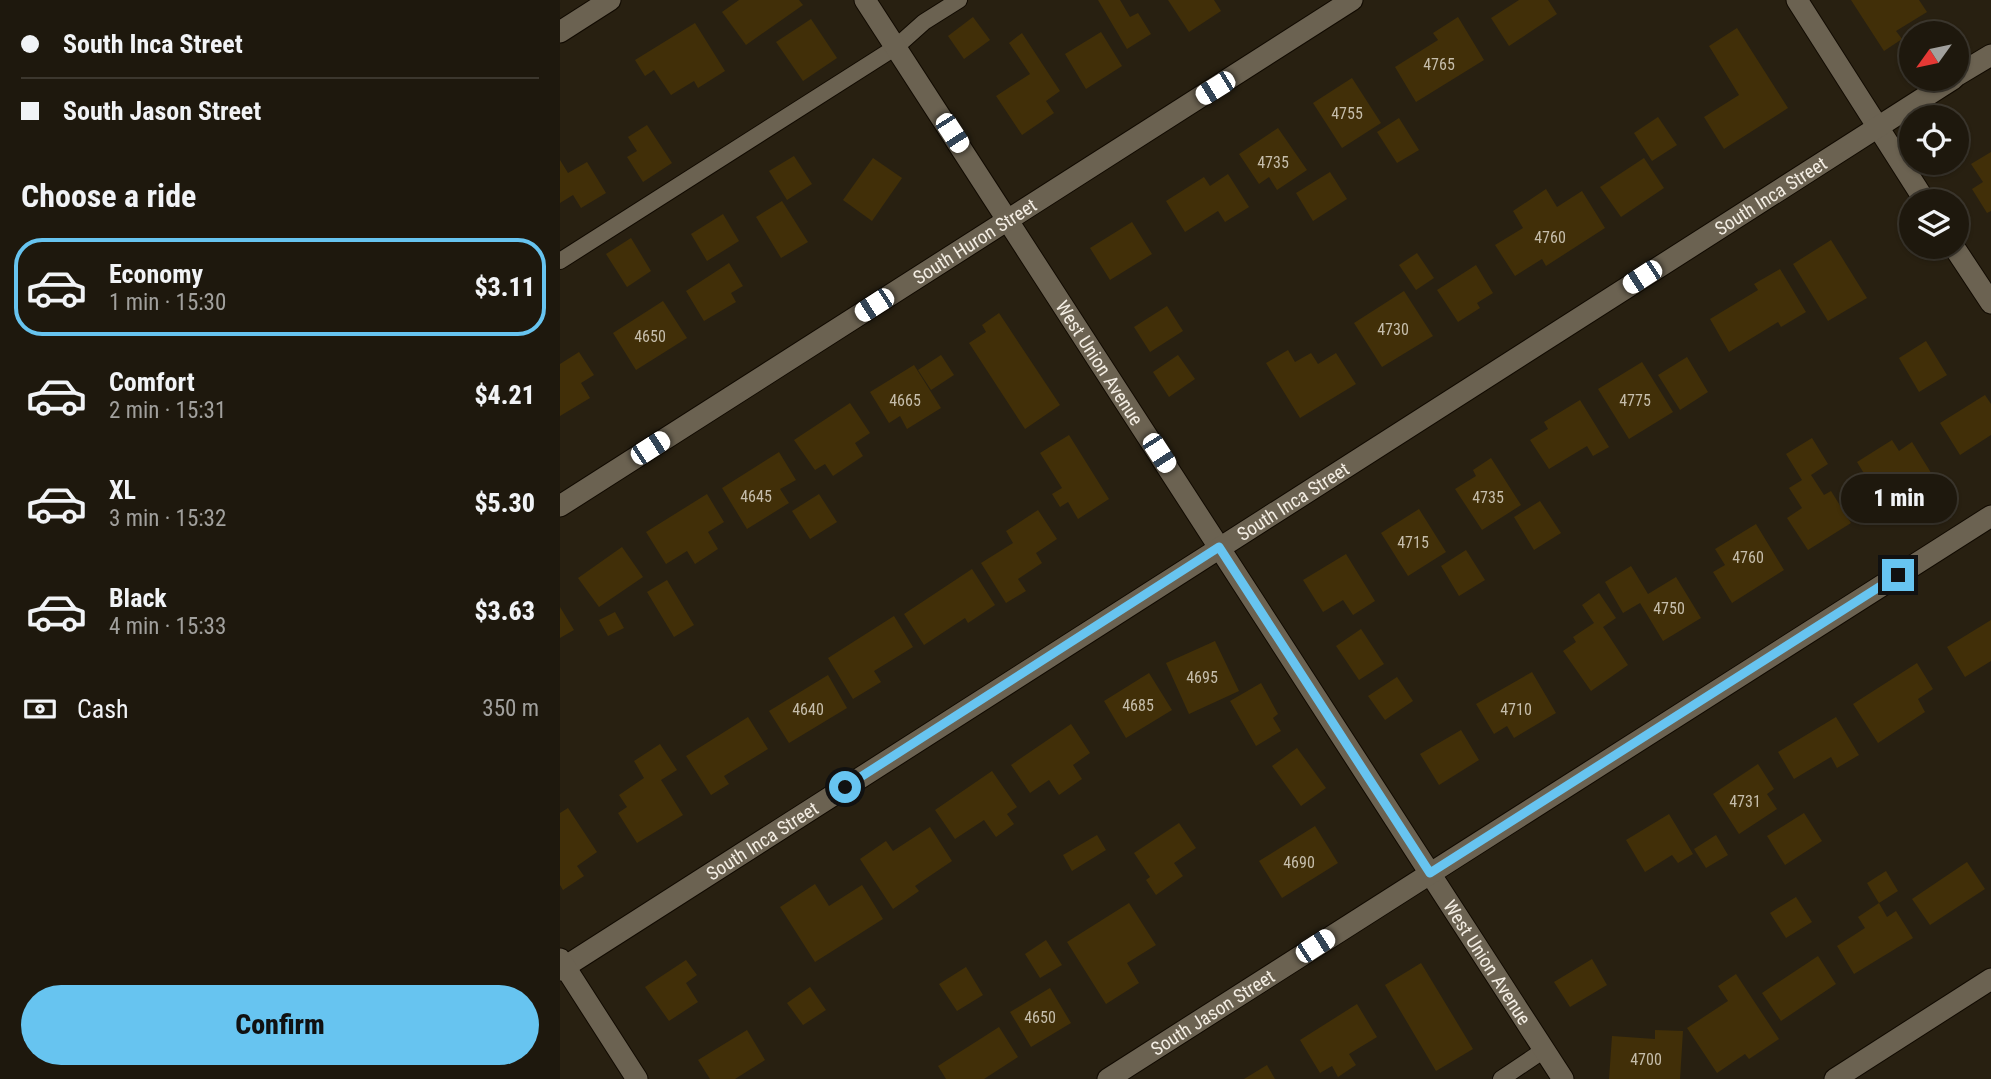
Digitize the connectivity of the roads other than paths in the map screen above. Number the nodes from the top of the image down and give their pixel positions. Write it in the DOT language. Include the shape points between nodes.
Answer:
graph roads {
  1 [pos="610,0"];
  2 [pos="865,0"];
  3 [pos="959,0"];
  4 [pos="1352,0"];
  5 [pos="1797,0"];
  6 [pos="560,32"];
  7 [pos="896,47"];
  8 [pos="1991,55"];
  9 [pos="1969,69"];
  10 [pos="1934,91"];
  11 [pos="1877,127"];
  12 [pos="1917,189"];
  13 [pos="1009,219"];
  14 [pos="1962,259"];
  15 [pos="560,261"];
  16 [pos="1991,303"];
  17 [pos="560,506"];
  18 [pos="1991,516"];
  19 [pos="1219,547"];
  20 [pos="1430,873"];
  21 [pos="562,965"];
  22 [pos="1991,979"];
  23 [pos="1544,1050"];
  24 [pos="637,1079"];
  25 [pos="1108,1079"];
  26 [pos="1501,1079"];
  27 [pos="1563,1079"];
  28 [pos="1835,1079"];
  1 -- 6 [label="street"];
  2 -- 7 [label="street, West Union Avenue"];
  3 -- 7 [label="lane"];
  4 -- 13 [label="street, South Huron Street"];
  5 -- 11 [label="street"];
  7 -- 13 [label="street, West Union Avenue"];
  7 -- 15 [label="lane"];
  8 -- 9 [label="street, South Inca Street"];
  10 -- 11 [label="street, South Inca Street"];
  11 -- 12 [label="street"];
  11 -- 19 [label="street, South Inca Street"];
  13 -- 17 [label="street, South Huron Street"];
  13 -- 19 [label="street, West Union Avenue"];
  14 -- 16 [label="street"];
  18 -- 20 [label="street, South Jason Street"];
  19 -- 20 [label="street, West Union Avenue"];
  19 -- 21 [label="street, South Inca Street"];
  20 -- 23 [label="street, West Union Avenue"];
  20 -- 25 [label="street, South Jason Street"];
  21 -- 24 [label="street"];
  22 -- 28 [label="street"];
  23 -- 26 [label="lane"];
  23 -- 27 [label="street, West Union Avenue"];
}
